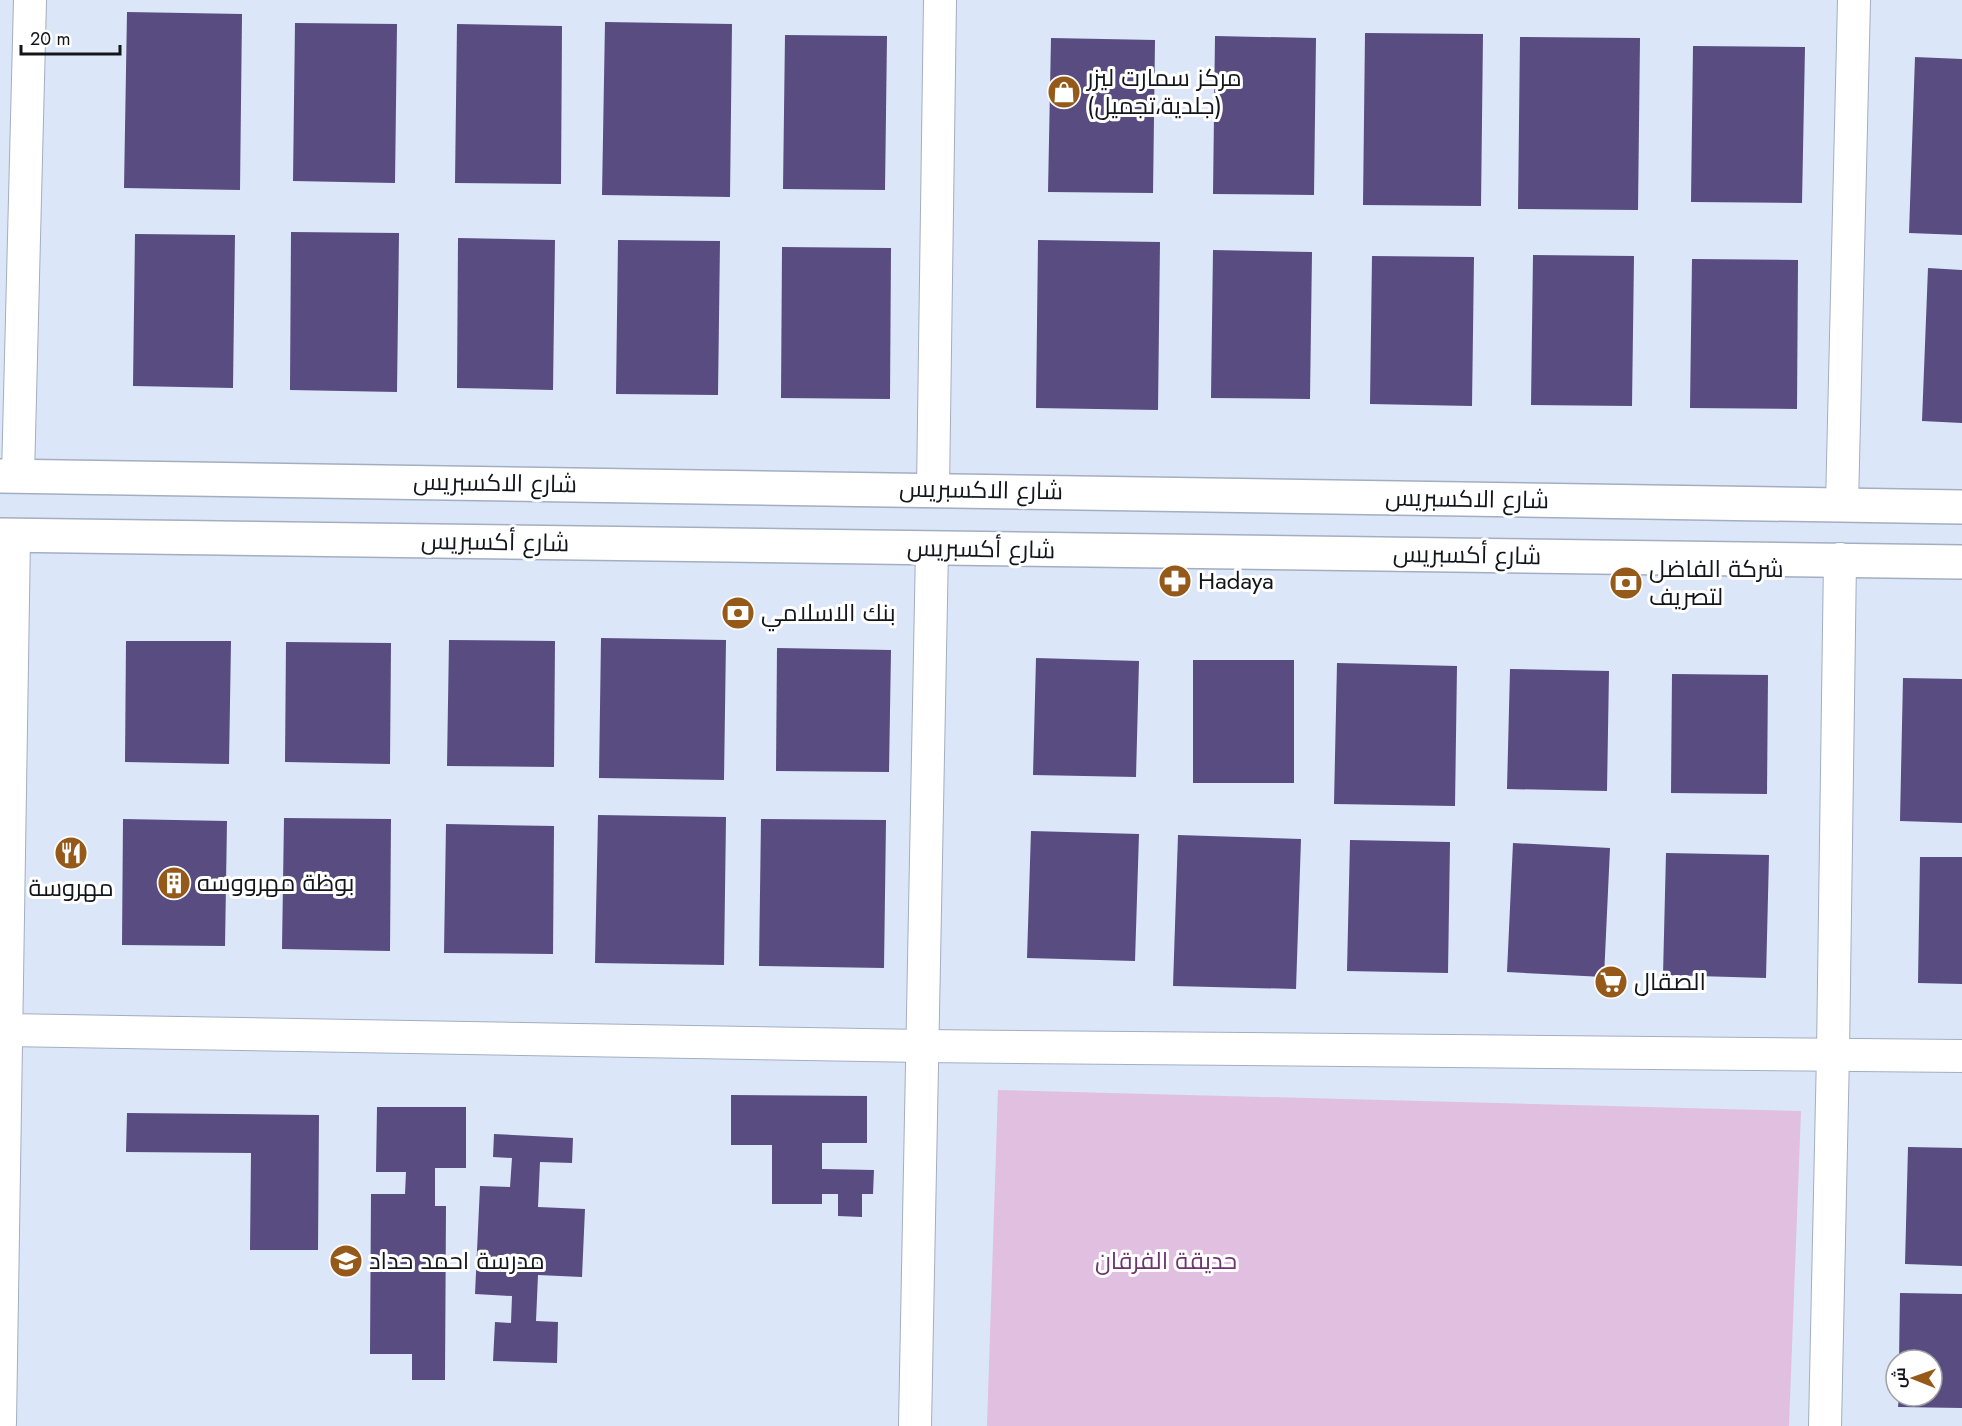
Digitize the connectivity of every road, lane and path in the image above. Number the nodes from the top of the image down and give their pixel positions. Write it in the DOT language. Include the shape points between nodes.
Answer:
graph roads {
  1 [pos="30,0"];
  2 [pos="940,0"];
  3 [pos="1854,0"];
  4 [pos="9,476"];
  5 [pos="933,489"];
  6 [pos="1842,505"];
  7 [pos="1962,507"];
  8 [pos="7,536"];
  9 [pos="932,549"];
  10 [pos="1840,559"];
  11 [pos="1962,562"];
  12 [pos="6,1030"];
  13 [pos="922,1046"];
  14 [pos="1833,1053"];
  15 [pos="1962,1056"];
  16 [pos="0,1423"];
  17 [pos="915,1426"];
  18 [pos="1825,1426"];
  1 -- 4 [label="street"];
  2 -- 5 [label="street"];
  3 -- 6 [label="street"];
  4 -- 5 [label="street, شارع الاكسبريس"];
  5 -- 6 [label="street, شارع الاكسبريس"];
  6 -- 7 [label="street, شارع الاكسبريس"];
  8 -- 9 [label="street, شارع أكسبريس"];
  8 -- 12 [label="street"];
  9 -- 10 [label="street, شارع أكسبريس"];
  9 -- 13 [label="street"];
  10 -- 11 [label="street, شارع أكسبريس"];
  10 -- 14 [label="street"];
  12 -- 13 [label="street"];
  12 -- 16 [label="street"];
  13 -- 14 [label="street"];
  13 -- 17 [label="street"];
  14 -- 15 [label="street"];
  14 -- 18 [label="street"];
}
